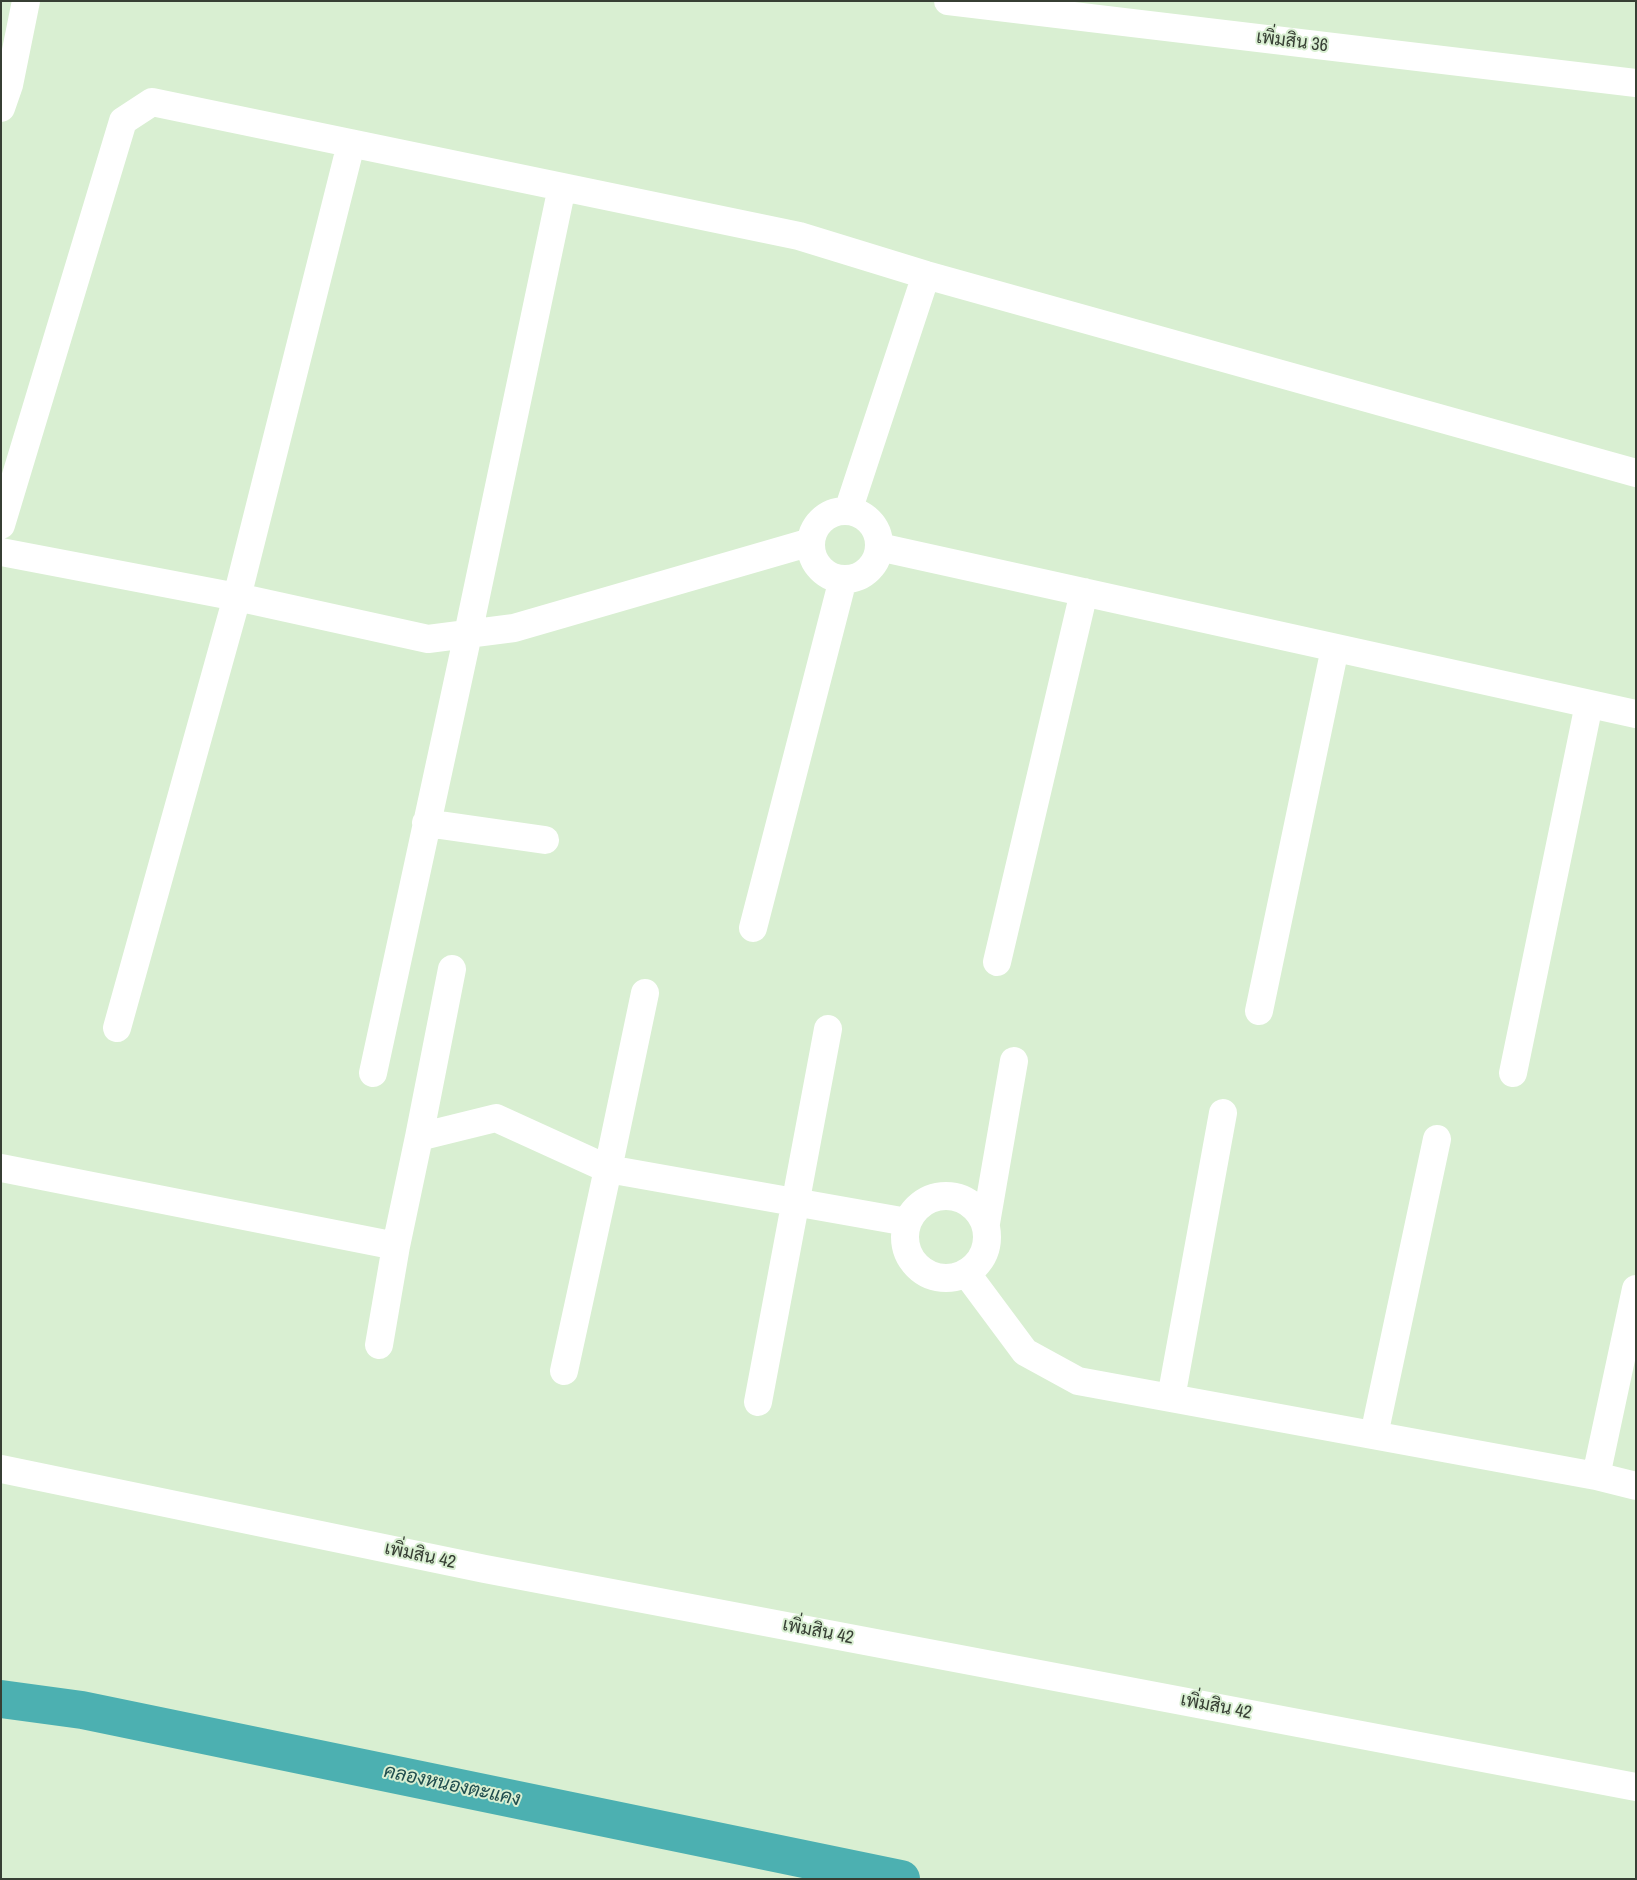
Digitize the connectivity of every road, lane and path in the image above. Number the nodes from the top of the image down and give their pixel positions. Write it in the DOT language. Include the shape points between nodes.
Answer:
graph roads {
  1 [pos="26,1"];
  2 [pos="948,1"];
  3 [pos="1636,83"];
  4 [pos="1,108"];
  5 [pos="351,144"];
  6 [pos="562,187"];
  7 [pos="926,275"];
  8 [pos="1636,472"];
  9 [pos="848,510"];
  10 [pos="1,526"];
  11 [pos="811,542"];
  12 [pos="879,547"];
  13 [pos="1,552"];
  14 [pos="843,579"];
  15 [pos="1084,592"];
  16 [pos="237,597"];
  17 [pos="468,634"];
  18 [pos="1336,648"];
  19 [pos="1589,704"];
  20 [pos="1636,714"];
  21 [pos="426,823"];
  22 [pos="545,840"];
  23 [pos="753,928"];
  24 [pos="998,962"];
  25 [pos="452,969"];
  26 [pos="645,993"];
  27 [pos="1259,1011"];
  28 [pos="116,1028"];
  29 [pos="828,1030"];
  30 [pos="1014,1061"];
  31 [pos="373,1073"];
  32 [pos="1513,1073"];
  33 [pos="1224,1112"];
  34 [pos="419,1136"];
  35 [pos="1436,1140"];
  36 [pos="1,1168"];
  37 [pos="608,1169"];
  38 [pos="795,1202"];
  39 [pos="907,1222"];
  40 [pos="986,1223"];
  41 [pos="396,1246"];
  42 [pos="967,1274"];
  43 [pos="1636,1289"];
  44 [pos="379,1345"];
  45 [pos="564,1371"];
  46 [pos="1171,1398"];
  47 [pos="758,1402"];
  48 [pos="1374,1435"];
  49 [pos="1,1469"];
  50 [pos="1596,1476"];
  51 [pos="1636,1486"];
  52 [pos="1636,1787"];
  1 -- 4 [label="street"];
  2 -- 3 [label="street, เพิ่มสิน 36"];
  5 -- 6 [label="street"];
  5 -- 10 [label="street" via="152,102 123,121"];
  5 -- 16 [label="street"];
  6 -- 7 [label="street" via="799,236"];
  6 -- 17 [label="street"];
  7 -- 8 [label="street"];
  7 -- 9 [label="street"];
  9 -- 11 [label="street" via="834,512 823,519 814,529"];
  9 -- 12 [label="street" via="871,522"];
  11 -- 14 [label="street" via="819,567"];
  11 -- 17 [label="street" via="514,628"];
  12 -- 14 [label="street" via="867,571"];
  12 -- 15 [label="street"];
  13 -- 16 [label="street"];
  14 -- 23 [label="street"];
  15 -- 18 [label="street"];
  15 -- 24 [label="street"];
  16 -- 17 [label="street" via="428,639"];
  16 -- 28 [label="street"];
  17 -- 21 [label="street"];
  18 -- 19 [label="street"];
  18 -- 27 [label="street"];
  19 -- 20 [label="street"];
  19 -- 32 [label="street"];
  21 -- 22 [label="street"];
  21 -- 31 [label="street"];
  25 -- 34 [label="street"];
  26 -- 37 [label="street"];
  29 -- 38 [label="street"];
  30 -- 40 [label="street"];
  33 -- 46 [label="street"];
  34 -- 37 [label="street" via="496,1118"];
  34 -- 41 [label="street"];
  35 -- 48 [label="street"];
  36 -- 41 [label="street"];
  37 -- 38 [label="street"];
  37 -- 45 [label="street"];
  38 -- 39 [label="street"];
  38 -- 47 [label="street"];
  39 -- 40 [label="street" via="914,1210 926,1201 954,1196 968,1201"];
  39 -- 42 [label="street" via="904,1236 914,1264 938,1278"];
  40 -- 42 [label="street" via="988,1238 985,1252"];
  41 -- 44 [label="street"];
  42 -- 46 [label="street" via="1024,1352 1078,1381"];
  43 -- 50 [label="street"];
  46 -- 48 [label="street"];
  48 -- 50 [label="street"];
  49 -- 52 [label="street, เพิ่มสิน 42" via="484,1569"];
  50 -- 51 [label="street"];
}
